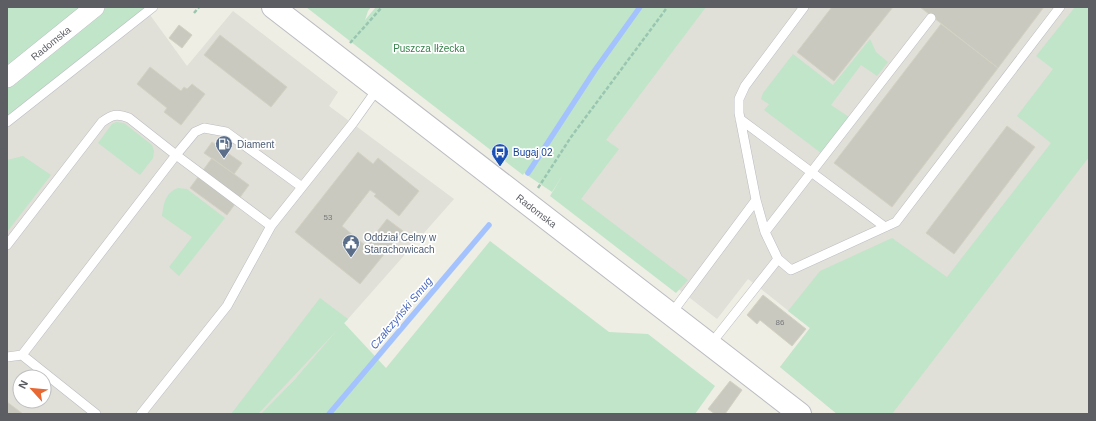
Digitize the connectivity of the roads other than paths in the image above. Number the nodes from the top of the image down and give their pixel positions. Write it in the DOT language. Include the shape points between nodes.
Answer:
graph roads {
  1 [pos="95,7"];
  2 [pos="153,7"];
  3 [pos="273,7"];
  4 [pos="804,7"];
  5 [pos="1060,7"];
  6 [pos="931,18"];
  7 [pos="7,78"];
  8 [pos="378,88"];
  9 [pos="740,119"];
  10 [pos="7,122"];
  11 [pos="176,155"];
  12 [pos="812,172"];
  13 [pos="302,187"];
  14 [pos="756,200"];
  15 [pos="271,226"];
  16 [pos="885,227"];
  17 [pos="765,232"];
  18 [pos="7,245"];
  19 [pos="778,259"];
  20 [pos="671,314"];
  21 [pos="710,345"];
  22 [pos="22,356"];
  23 [pos="7,357"];
  24 [pos="96,414"];
  25 [pos="141,414"];
  26 [pos="800,414"];
  1 -- 7 [label="street, Radomska"];
  2 -- 10 [label="lane"];
  3 -- 8 [label="street, Radomska"];
  4 -- 9 [label="lane" via="745,86 739,99"];
  5 -- 16 [label="lane" via="896,222"];
  6 -- 12 [label="lane"];
  8 -- 13 [label="lane"];
  8 -- 20 [label="street, Radomska"];
  9 -- 12 [label="lane"];
  9 -- 14 [label="lane"];
  11 -- 13 [label="lane" via="195,132 204,128 226,132"];
  11 -- 15 [label="lane"];
  11 -- 18 [label="lane" via="129,118 111,116 102,122"];
  11 -- 22 [label="lane"];
  12 -- 16 [label="lane"];
  12 -- 17 [label="lane"];
  13 -- 15 [label="lane"];
  14 -- 17 [label="lane"];
  14 -- 20 [label="lane"];
  15 -- 25 [label="lane" via="228,306"];
  16 -- 19 [label="lane" via="791,270"];
  17 -- 19 [label="lane"];
  19 -- 21 [label="lane"];
  20 -- 21 [label="street, Radomska"];
  21 -- 26 [label="street, Radomska"];
  22 -- 23 [label="lane"];
  22 -- 24 [label="lane"];
}
